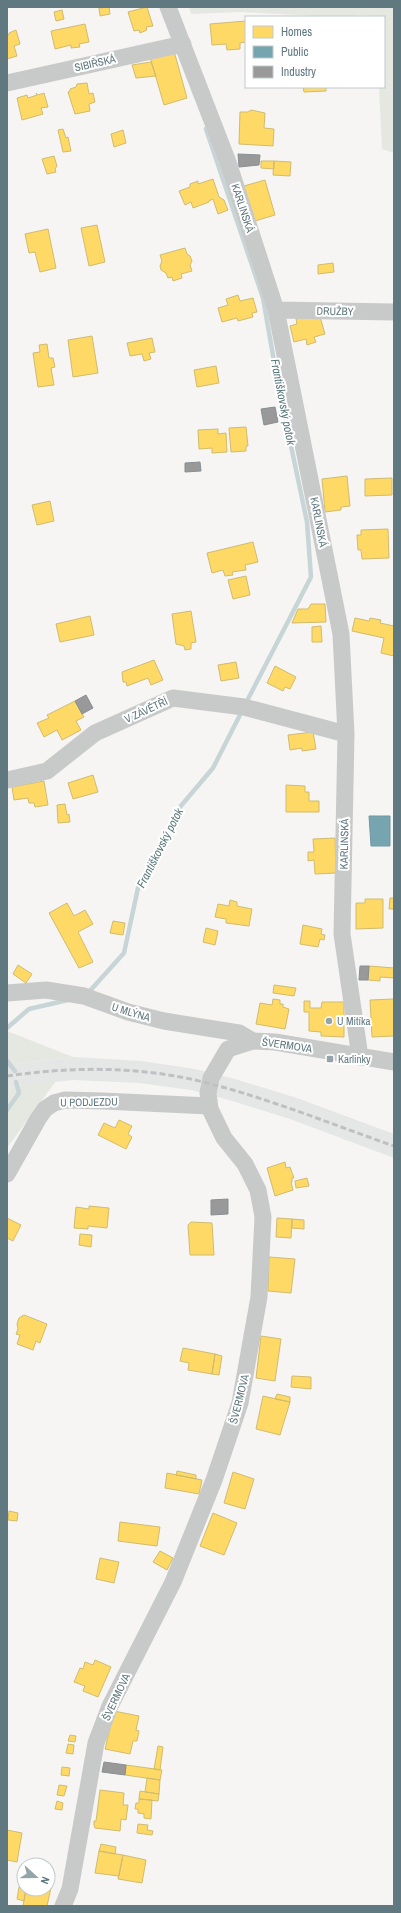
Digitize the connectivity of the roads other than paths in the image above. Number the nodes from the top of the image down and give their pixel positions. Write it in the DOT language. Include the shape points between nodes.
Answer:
graph roads {
  1 [pos="168,7"];
  2 [pos="183,44"];
  3 [pos="7,83"];
  4 [pos="276,310"];
  5 [pos="394,312"];
  6 [pos="346,734"];
  7 [pos="7,780"];
  8 [pos="7,993"];
  9 [pos="253,1041"];
  10 [pos="360,1057"];
  11 [pos="394,1062"];
  12 [pos="209,1106"];
  13 [pos="7,1174"];
  14 [pos="63,1906"];
  1 -- 2 [label="street, KARLINSKÁ"];
  2 -- 3 [label="street, SIBIŘSKÁ"];
  2 -- 4 [label="street, KARLINSKÁ" via="228,162"];
  4 -- 5 [label="street, DRUŽBY"];
  4 -- 6 [label="street, KARLINSKÁ" via="341,634"];
  6 -- 7 [label="street, V ZÁVĚTŘÍ" via="244,707 173,698 96,733 47,771"];
  6 -- 10 [label="street, KARLINSKÁ" via="342,934"];
  8 -- 9 [label="street, U MLÝNA" via="46,990 85,997 164,1022 239,1033"];
  9 -- 10 [label="street, ŠVERMOVA" via="274,1042"];
  9 -- 12 [label="street, ŠVERMOVA" via="228,1049 211,1078"];
  10 -- 11 [label="street, ŠVERMOVA"];
  12 -- 13 [label="street, U PODJEZDU" via="65,1100 54,1103 45,1109 38,1119"];
  12 -- 14 [label="street, ŠVERMOVA" via="224,1138 245,1164 258,1190 263,1217 259,1297 240,1403 214,1480 173,1582 110,1706 96,1743 70,1889"];
}
